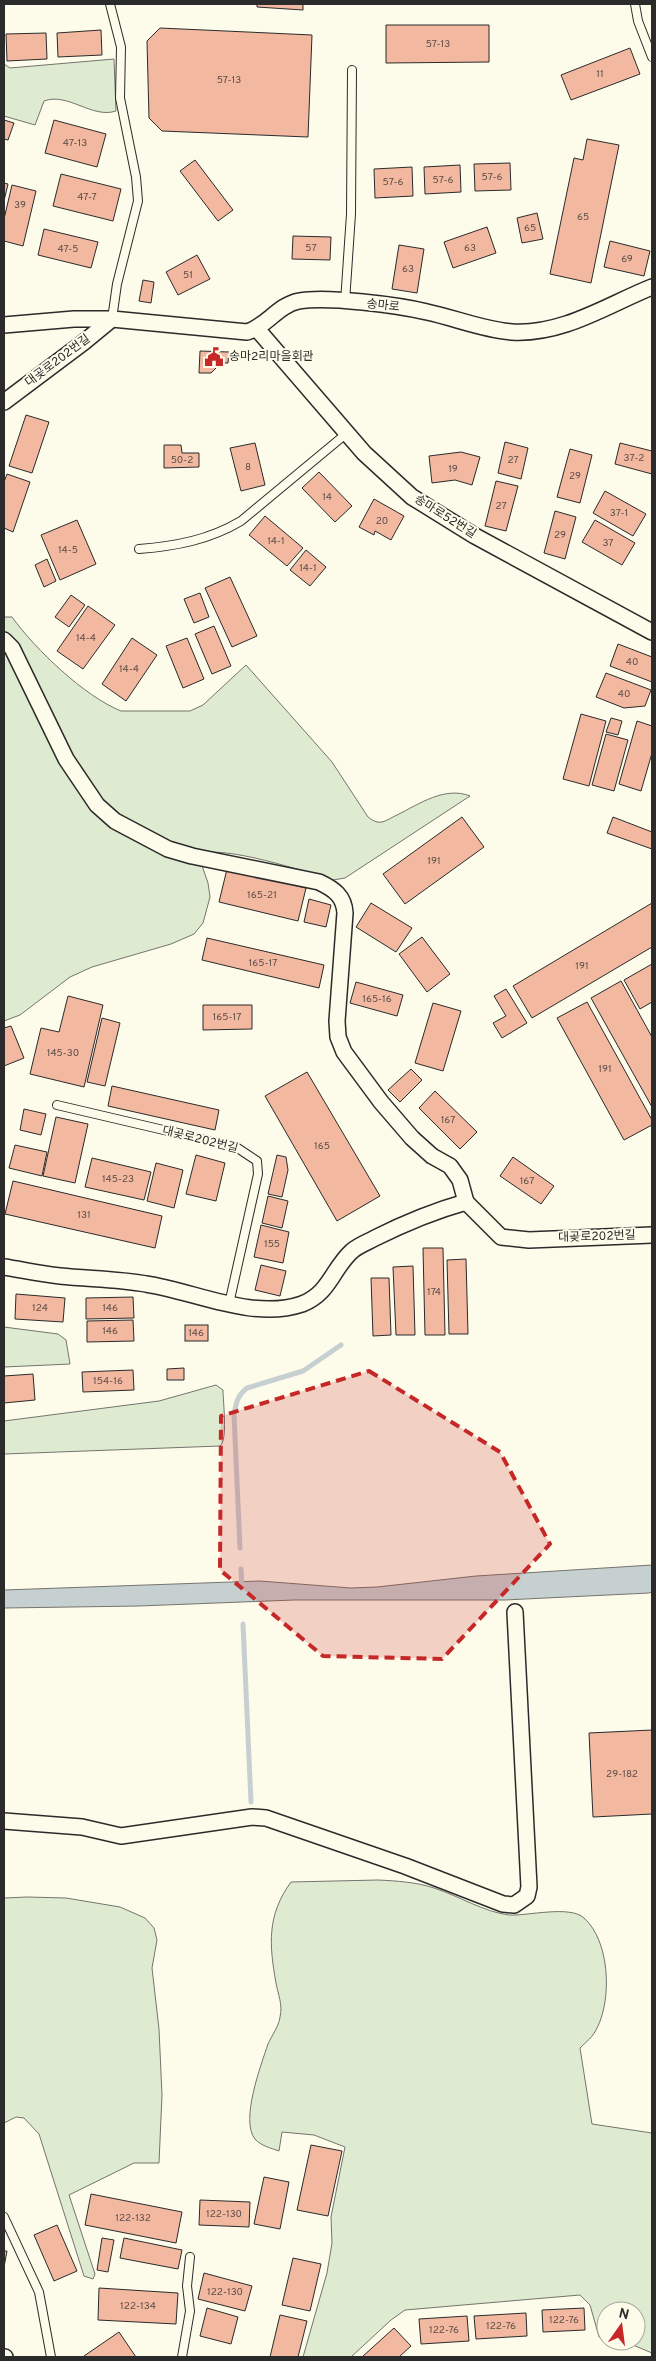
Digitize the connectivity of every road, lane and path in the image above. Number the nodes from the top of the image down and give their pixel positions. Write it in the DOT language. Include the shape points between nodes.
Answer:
graph roads {
  1 [pos="110,4"];
  2 [pos="635,4"];
  3 [pos="652,56"];
  4 [pos="352,70"];
  5 [pos="652,287"];
  6 [pos="344,302"];
  7 [pos="112,319"];
  8 [pos="4,325"];
  9 [pos="257,329"];
  10 [pos="4,402"];
  11 [pos="347,433"];
  12 [pos="138,549"];
  13 [pos="652,632"];
  14 [pos="4,640"];
  15 [pos="57,1106"];
  16 [pos="466,1202"];
  17 [pos="652,1235"];
  18 [pos="4,1267"];
  19 [pos="229,1304"];
  20 [pos="515,1612"];
  21 [pos="4,1821"];
  22 [pos="4,2217"];
  23 [pos="190,2256"];
  24 [pos="51,2357"];
  25 [pos="182,2357"];
  1 -- 7 [label="lane" via="121,47 120,98 138,201 117,284"];
  2 -- 3 [label="lane"];
  4 -- 6 [label="lane" via="351,214"];
  5 -- 6 [label="street, 송마로" via="569,324 528,331 496,329 403,308"];
  6 -- 9 [label="street, 송마로" via="312,300 290,304"];
  7 -- 8 [label="street"];
  7 -- 9 [label="street" via="236,332"];
  7 -- 10 [label="street, 대곶로202번길"];
  9 -- 11 [label="street, 송마로52번길"];
  11 -- 12 [label="lane" via="249,515 226,530 189,543"];
  11 -- 13 [label="street, 송마로52번길" via="412,497 476,536"];
  14 -- 16 [label="street, 대곶로202번길" via="12,648 66,759 83,786 115,821 184,854 289,875 332,888 344,904 338,1022 338,1037 344,1052 380,1102 412,1138 432,1156 450,1166 460,1180"];
  15 -- 19 [label="lane, 대곶로202번길" via="236,1147 257,1161 258,1174"];
  16 -- 17 [label="street, 대곶로202번길" via="501,1237 528,1240"];
  16 -- 19 [label="street" via="437,1210 355,1248 341,1260 320,1294 303,1303 289,1308 267,1309"];
  18 -- 19 [label="street" via="149,1284"];
  20 -- 21 [label="street" via="529,1887 527,1896 514,1905 503,1904 266,1818 252,1817 122,1836 82,1827"];
  22 -- 24 [label="lane" via="39,2292"];
  23 -- 25 [label="lane" via="187,2286 190,2311"];
}
